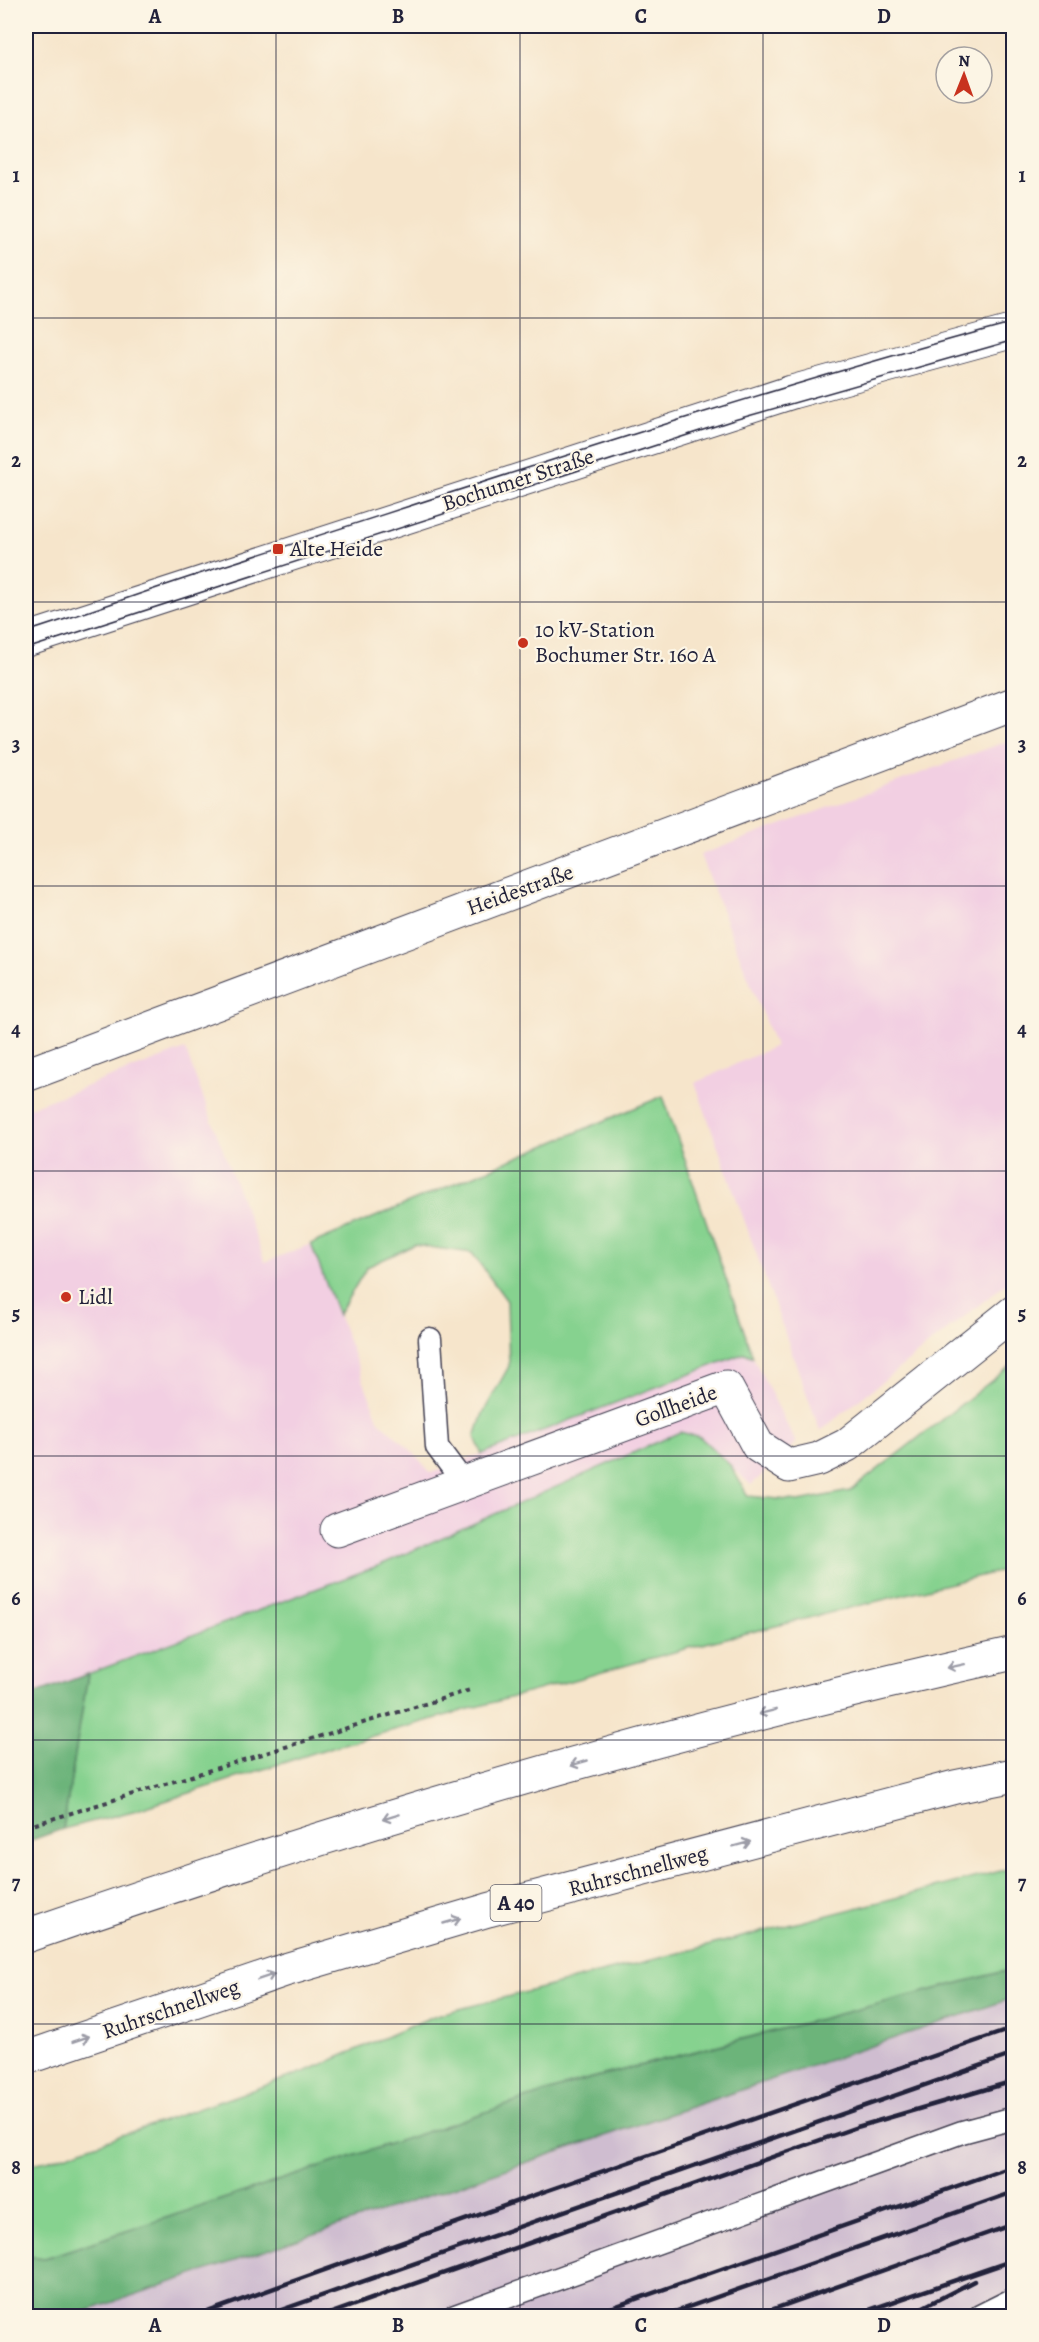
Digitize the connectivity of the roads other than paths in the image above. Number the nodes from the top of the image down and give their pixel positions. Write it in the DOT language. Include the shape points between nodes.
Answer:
graph roads {
  1 [pos="1014,331"];
  2 [pos="26,640"];
  3 [pos="1014,704"];
  4 [pos="26,1075"];
  5 [pos="1014,1312"];
  6 [pos="430,1339"];
  7 [pos="464,1483"];
  8 [pos="337,1530"];
  9 [pos="1014,1653"];
  10 [pos="1014,1775"];
  11 [pos="26,1936"];
  12 [pos="26,2058"];
  13 [pos="1014,2118"];
  14 [pos="1014,2299"];
  15 [pos="455,2316"];
  16 [pos="980,2316"];
  1 -- 2 [label="main road, Bochumer Straße" via="792,392"];
  3 -- 4 [label="main road, Heidestraße"];
  5 -- 7 [label="main road, Gollheide" via="847,1445 819,1459 789,1466 758,1446 726,1387"];
  6 -- 7 [label="lane" via="437,1447"];
  7 -- 8 [label="main road, Gollheide"];
  9 -- 11 [label="main road, one-way" via="714,1726 463,1795 230,1867"];
  12 -- 10 [label="main road, Ruhrschnellweg / A 40, one-way" via="285,1970 488,1910 955,1787"];
  13 -- 15 [label="lane" via="962,2132"];
  14 -- 16 [label="lane"];
}
